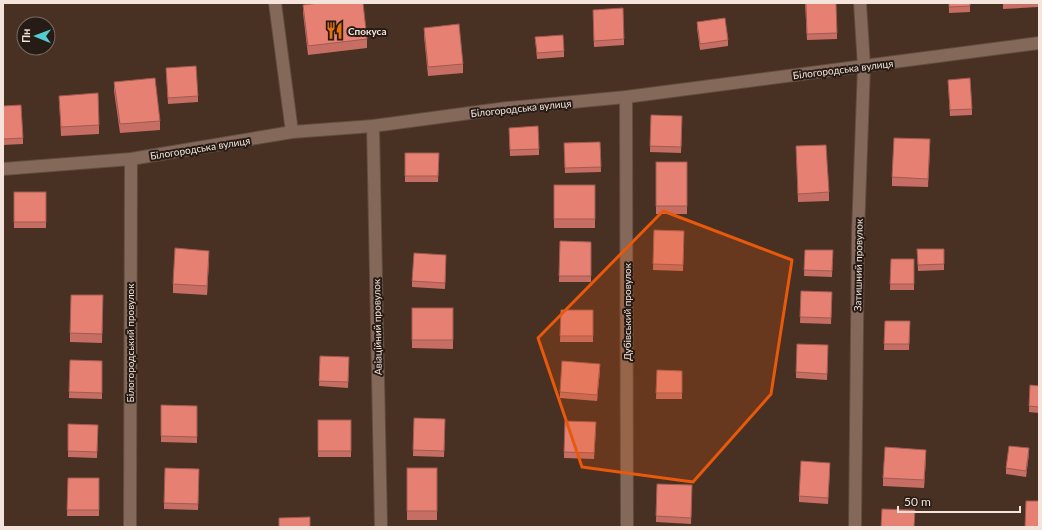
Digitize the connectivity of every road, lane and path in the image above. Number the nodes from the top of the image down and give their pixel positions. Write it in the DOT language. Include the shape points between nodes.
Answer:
graph roads {
  1 [pos="275,3"];
  2 [pos="860,3"];
  3 [pos="1039,43"];
  4 [pos="864,66"];
  5 [pos="626,97"];
  6 [pos="373,126"];
  7 [pos="292,132"];
  8 [pos="131,159"];
  9 [pos="3,169"];
  10 [pos="130,527"];
  11 [pos="381,527"];
  12 [pos="627,527"];
  13 [pos="855,527"];
  1 -- 7 [label="street"];
  2 -- 4 [label="street, Затишний провулок"];
  3 -- 4 [label="street, Білогородська вулиця"];
  4 -- 5 [label="street, Білогородська вулиця"];
  4 -- 13 [label="street, Затишний провулок" via="858,233"];
  5 -- 6 [label="street, Білогородська вулиця" via="507,108"];
  5 -- 12 [label="street, Дубівський провулок"];
  6 -- 7 [label="street, Білогородська вулиця"];
  6 -- 11 [label="street, Авіаційний провулок"];
  7 -- 8 [label="street, Білогородська вулиця"];
  8 -- 9 [label="street, Білогородська вулиця"];
  8 -- 10 [label="street, Білогородський провулок"];
}
